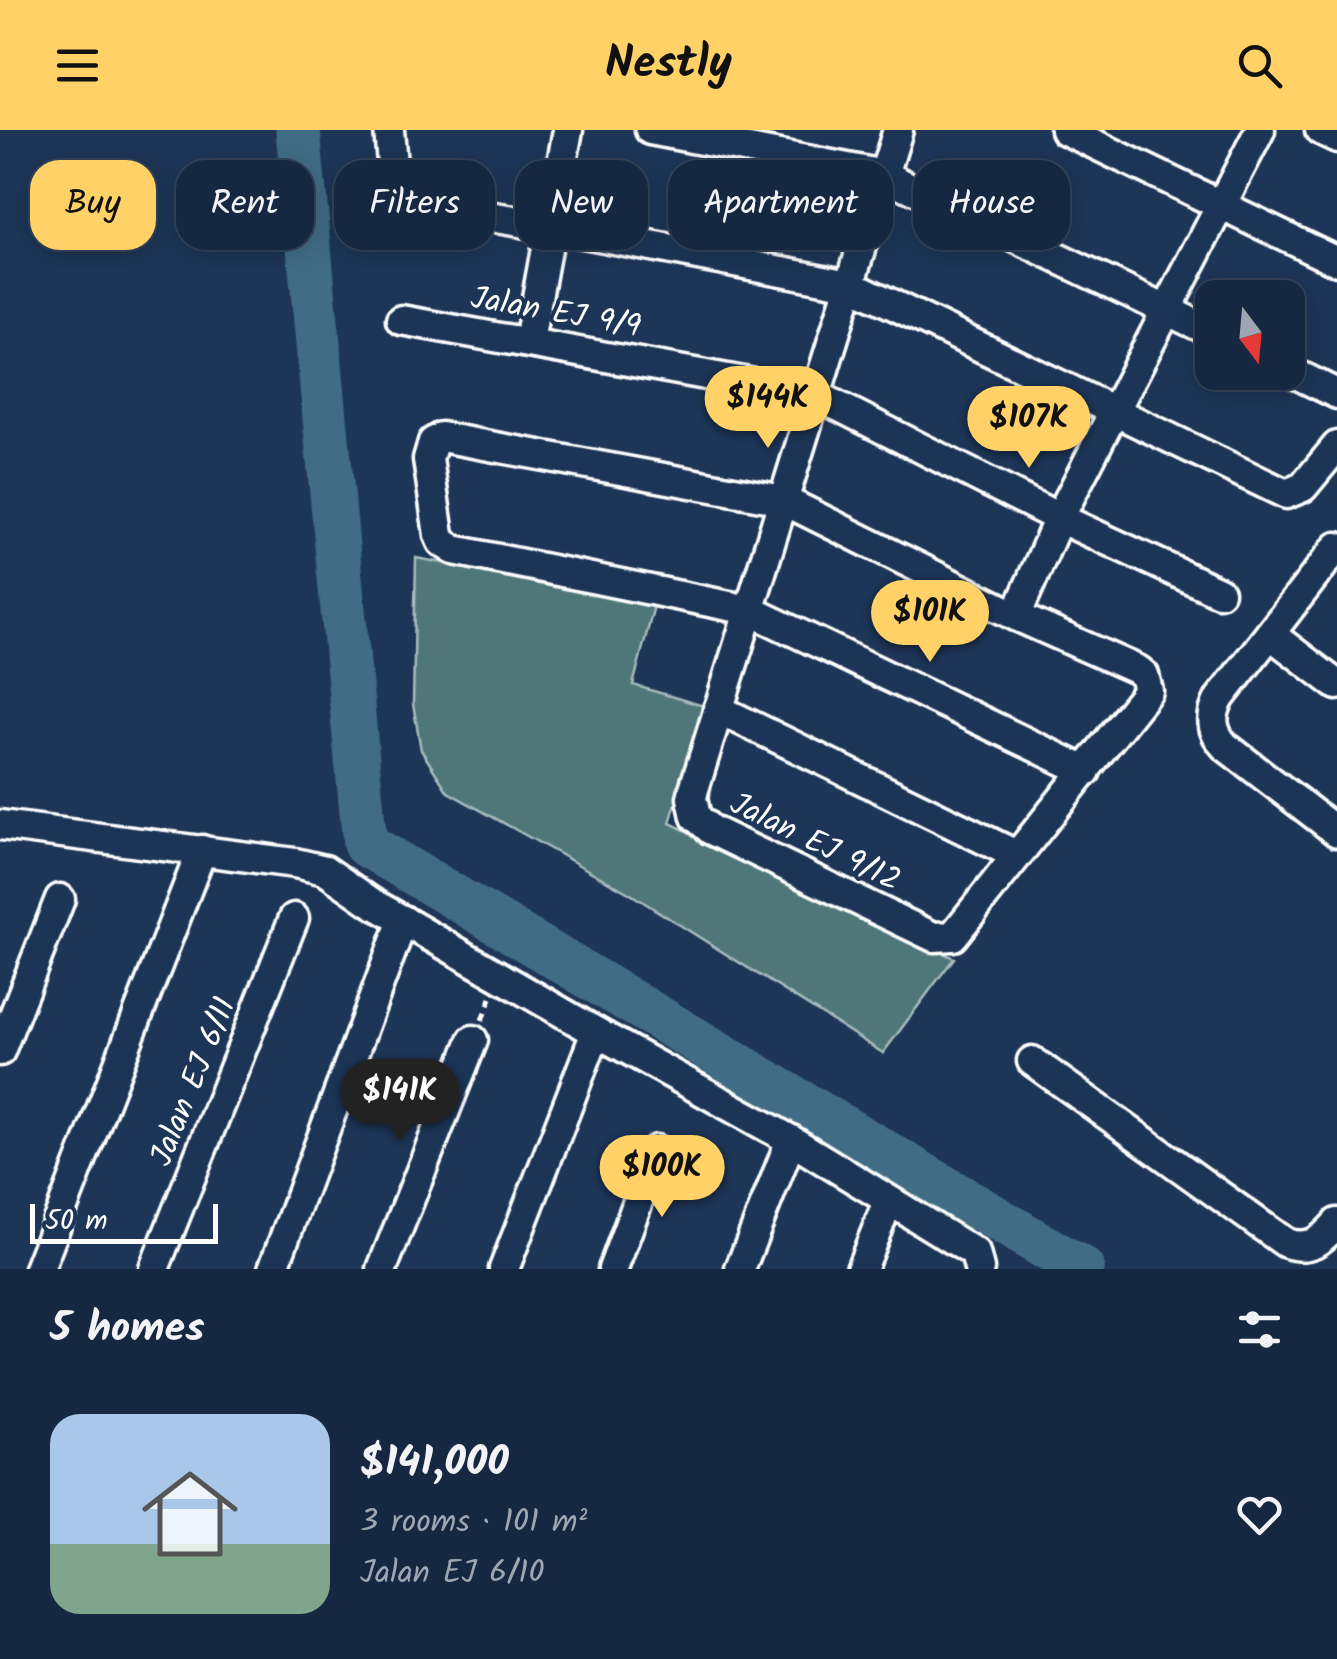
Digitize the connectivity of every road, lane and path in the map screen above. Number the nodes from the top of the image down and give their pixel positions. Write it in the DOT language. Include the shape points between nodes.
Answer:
graph roads {
  1 [pos="389,130"];
  2 [pos="568,130"];
  3 [pos="650,130"];
  4 [pos="898,130"];
  5 [pos="1065,130"];
  6 [pos="1260,130"];
  7 [pos="1320,130"];
  8 [pos="1337,138"];
  9 [pos="563,160"];
  10 [pos="806,160"];
  11 [pos="889,160"];
  12 [pos="893,179"];
  13 [pos="1222,204"];
  14 [pos="515,221"];
  15 [pos="648,245"];
  16 [pos="547,250"];
  17 [pos="861,250"];
  18 [pos="1337,261"];
  19 [pos="850,284"];
  20 [pos="1168,309"];
  21 [pos="402,320"];
  22 [pos="1195,323"];
  23 [pos="529,341"];
  24 [pos="1305,378"];
  25 [pos="1334,393"];
  26 [pos="816,396"];
  27 [pos="1117,410"];
  28 [pos="1337,446"];
  29 [pos="783,500"];
  30 [pos="1059,518"];
  31 [pos="1337,547"];
  32 [pos="1220,592"];
  33 [pos="749,610"];
  34 [pos="1016,616"];
  35 [pos="1270,634"];
  36 [pos="1337,685"];
  37 [pos="718,709"];
  38 [pos="1086,771"];
  39 [pos="0,825"];
  40 [pos="1337,832"];
  41 [pos="202,850"];
  42 [pos="1016,855"];
  43 [pos="60,899"];
  44 [pos="294,918"];
  45 [pos="403,920"];
  46 [pos="500,976"];
  47 [pos="596,1032"];
  48 [pos="473,1040"];
  49 [pos="0,1051"];
  50 [pos="1032,1061"];
  51 [pos="791,1140"];
  52 [pos="657,1150"];
  53 [pos="888,1202"];
  54 [pos="1337,1223"];
  55 [pos="39,1269"];
  56 [pos="154,1269"];
  57 [pos="273,1269"];
  58 [pos="382,1269"];
  59 [pos="504,1269"];
  60 [pos="613,1269"];
  61 [pos="740,1269"];
  62 [pos="862,1269"];
  63 [pos="979,1269"];
  1 -- 14 [label="street" via="394,187 402,201"];
  2 -- 9 [label="street"];
  3 -- 10 [label="street"];
  4 -- 11 [label="street"];
  5 -- 13 [label="street"];
  6 -- 13 [label="street"];
  7 -- 8 [label="street"];
  12 -- 20 [label="street"];
  13 -- 18 [label="street"];
  13 -- 20 [label="street"];
  15 -- 19 [label="street"];
  16 -- 23 [label="street"];
  17 -- 19 [label="street"];
  19 -- 26 [label="street"];
  19 -- 27 [label="street"];
  20 -- 22 [label="street"];
  20 -- 27 [label="street"];
  21 -- 23 [label="street, Jalan EJ 9/9"];
  23 -- 26 [label="street, Jalan EJ 9/9"];
  24 -- 25 [label="street"];
  26 -- 29 [label="street"];
  26 -- 30 [label="street, Jalan EJ 9/9"];
  27 -- 28 [label="street" via="1286,494 1303,487"];
  27 -- 30 [label="street"];
  29 -- 33 [label="street"];
  29 -- 33 [label="street" via="441,437 428,450 439,535 454,550"];
  29 -- 34 [label="street"];
  30 -- 32 [label="street, Jalan EJ 9/9"];
  30 -- 34 [label="street"];
  31 -- 35 [label="street"];
  33 -- 37 [label="street"];
  33 -- 38 [label="street"];
  34 -- 38 [label="street" via="1144,675 1148,690"];
  35 -- 36 [label="street"];
  35 -- 40 [label="street" via="1215,707 1218,738"];
  37 -- 42 [label="street"];
  37 -- 42 [label="street, Jalan EJ 9/12" via="692,798 696,817 711,830 934,937 958,932"];
  38 -- 42 [label="street"];
  39 -- 41 [label="street"];
  41 -- 45 [label="street" via="325,870"];
  41 -- 55 [label="street"];
  43 -- 49 [label="street"];
  44 -- 56 [label="street, Jalan EJ 6/11"];
  45 -- 46 [label="street"];
  45 -- 57 [label="street"];
  46 -- 47 [label="street"];
  46 -- 48 [label="path"];
  47 -- 51 [label="street"];
  47 -- 59 [label="street"];
  48 -- 58 [label="street"];
  50 -- 54 [label="street" via="1286,1244 1311,1246"];
  51 -- 53 [label="street"];
  51 -- 61 [label="street"];
  52 -- 60 [label="street"];
  53 -- 62 [label="street"];
  53 -- 63 [label="street" via="974,1253"];
}
